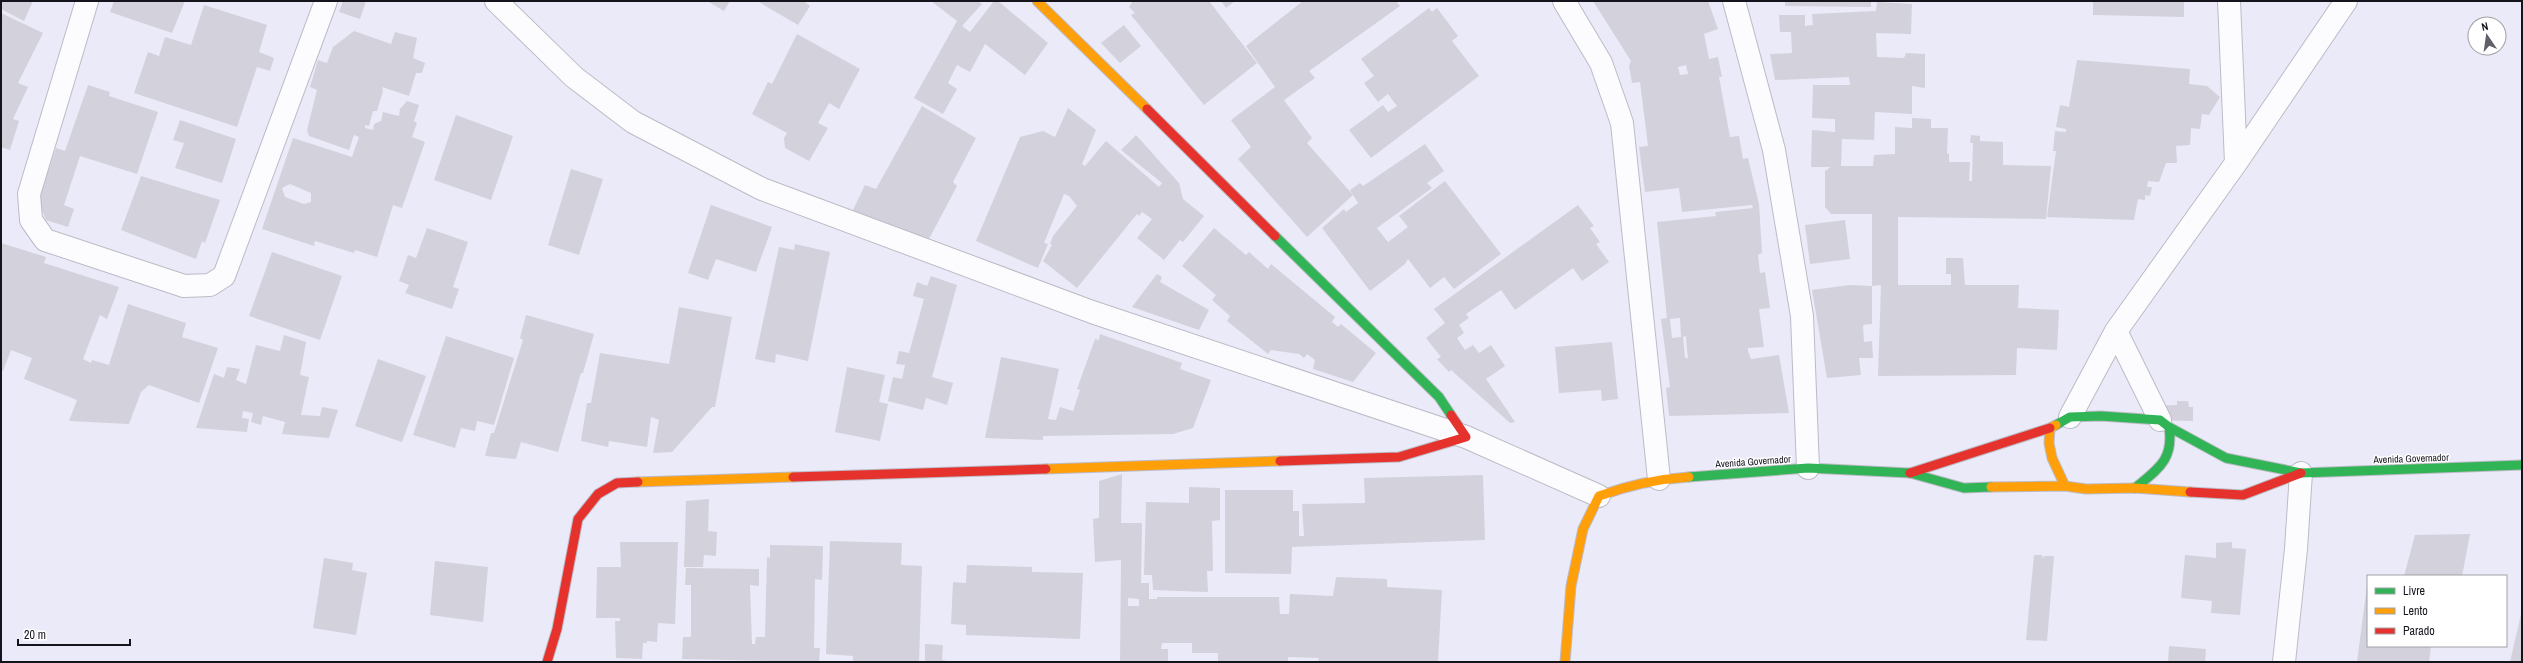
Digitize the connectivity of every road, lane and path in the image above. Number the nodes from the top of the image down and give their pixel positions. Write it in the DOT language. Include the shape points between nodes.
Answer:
graph roads {
  1 [pos="87,1"];
  2 [pos="326,1"];
  3 [pos="496,1"];
  4 [pos="1037,1"];
  5 [pos="1564,1"];
  6 [pos="1734,1"];
  7 [pos="2229,1"];
  8 [pos="2346,1"];
  9 [pos="2236,163"];
  10 [pos="2116,331"];
  11 [pos="2070,417"];
  12 [pos="2164,423"];
  13 [pos="2050,428"];
  14 [pos="1466,437"];
  15 [pos="2522,465"];
  16 [pos="1808,468"];
  17 [pos="1910,473"];
  18 [pos="2301,473"];
  19 [pos="1659,479"];
  20 [pos="2065,486"];
  21 [pos="2135,488"];
  22 [pos="1599,496"];
  23 [pos="547,662"];
  24 [pos="1565,662"];
  25 [pos="2284,662"];
  1 -- 2 [label="street" via="29,194 31,220 45,240 184,286 210,285 224,276"];
  3 -- 14 [label="street" via="574,77 633,122 762,189 1092,312"];
  4 -- 14 [label="street" via="1439,397"];
  5 -- 19 [label="street" via="1601,63 1622,124"];
  6 -- 16 [label="street" via="1774,150 1799,301"];
  7 -- 9 [label="street"];
  8 -- 9 [label="street"];
  9 -- 10 [label="street"];
  10 -- 11 [label="street"];
  10 -- 12 [label="street"];
  11 -- 12 [label="street" via="2124,416"];
  11 -- 13 [label="street, Avenida Governador"];
  12 -- 18 [label="street, Avenida Governador" via="2226,458"];
  12 -- 21 [label="street" via="2172,439 2166,461"];
  13 -- 17 [label="street, Avenida Governador"];
  13 -- 20 [label="street" via="2048,439 2051,457"];
  14 -- 22 [label="street"];
  14 -- 23 [label="street" via="1399,457 617,483 598,494 578,520 557,629"];
  15 -- 18 [label="street, Avenida Governador"];
  16 -- 17 [label="street, Avenida Governador"];
  16 -- 19 [label="street, Avenida Governador"];
  17 -- 20 [label="street, Avenida Governador" via="1964,488"];
  18 -- 21 [label="street, Avenida Governador" via="2243,495"];
  18 -- 25 [label="street"];
  19 -- 22 [label="street, Avenida Governador" via="1628,485"];
  20 -- 21 [label="street, Avenida Governador" via="2086,489"];
  22 -- 24 [label="street" via="1583,529 1572,586"];
}
